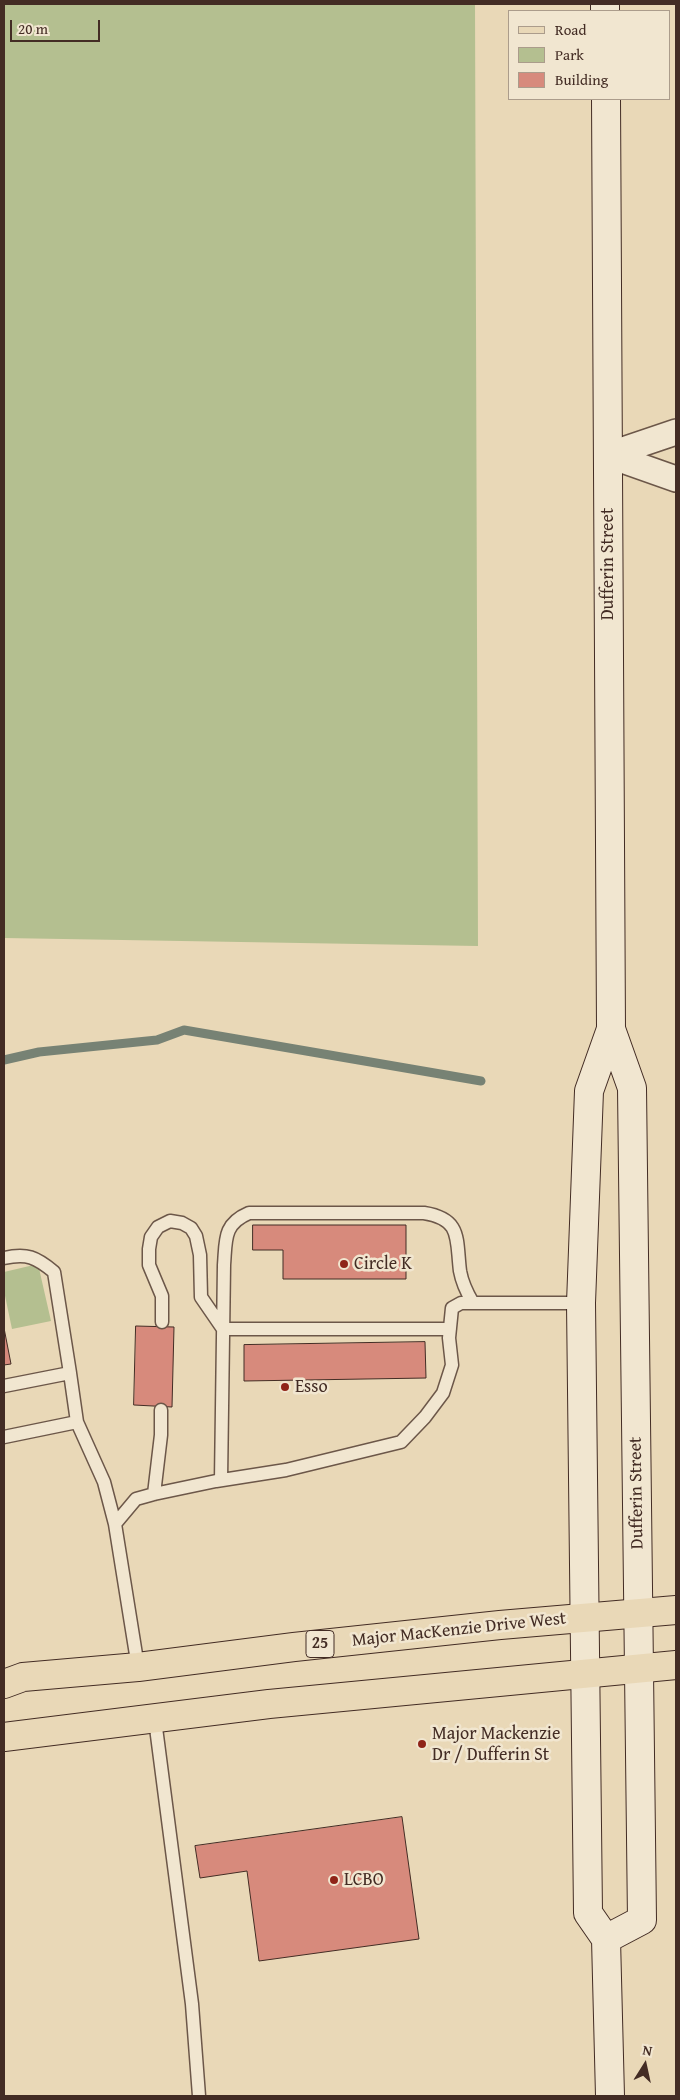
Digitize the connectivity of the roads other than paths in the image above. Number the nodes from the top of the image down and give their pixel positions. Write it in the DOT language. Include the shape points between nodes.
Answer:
graph roads {
  1 [pos="606,100"];
  2 [pos="676,432"];
  3 [pos="608,455"];
  4 [pos="676,479"];
  5 [pos="611,1029"];
  6 [pos="4,1258"];
  7 [pos="473,1303"];
  8 [pos="581,1303"];
  9 [pos="162,1322"];
  10 [pos="223,1329"];
  11 [pos="450,1329"];
  12 [pos="70,1373"];
  13 [pos="4,1386"];
  14 [pos="161,1410"];
  15 [pos="77,1422"];
  16 [pos="4,1437"];
  17 [pos="221,1480"];
  18 [pos="154,1494"];
  19 [pos="115,1524"];
  20 [pos="676,1610"];
  21 [pos="639,1613"];
  22 [pos="584,1618"];
  23 [pos="676,1665"];
  24 [pos="138,1667"];
  25 [pos="639,1668"];
  26 [pos="585,1673"];
  27 [pos="4,1684"];
  28 [pos="155,1720"];
  29 [pos="4,1737"];
  30 [pos="606,1939"];
  31 [pos="198,2096"];
  32 [pos="610,2096"];
  1 -- 3 [label="main road, Dufferin Street"];
  2 -- 3 [label="street"];
  3 -- 4 [label="street"];
  3 -- 5 [label="main road, Dufferin Street"];
  5 -- 8 [label="main road, Dufferin Street" via="589,1091"];
  5 -- 21 [label="main road, Dufferin Street" via="632,1088"];
  6 -- 12 [label="lane" via="29,1256 54,1272"];
  7 -- 8 [label="lane"];
  7 -- 10 [label="lane" via="460,1271 456,1236 445,1218 424,1213 249,1213 237,1218 226,1236"];
  7 -- 11 [label="lane" via="461,1303 452,1308"];
  8 -- 22 [label="main road, Dufferin Street"];
  9 -- 10 [label="lane" via="162,1296 149,1265 149,1249 151,1237 158,1227 170,1221 191,1228 196,1236 201,1297"];
  10 -- 11 [label="lane"];
  10 -- 17 [label="lane"];
  11 -- 17 [label="lane" via="452,1365 443,1393 401,1442 286,1470"];
  12 -- 13 [label="lane"];
  12 -- 15 [label="lane"];
  14 -- 18 [label="lane"];
  15 -- 16 [label="lane"];
  15 -- 19 [label="lane" via="104,1482"];
  17 -- 18 [label="lane"];
  18 -- 19 [label="lane" via="136,1499"];
  19 -- 24 [label="lane"];
  20 -- 21 [label="main road, Major MacKenzie Drive West / 25"];
  21 -- 22 [label="main road, Major MacKenzie Drive West / 25"];
  21 -- 25 [label="main road, Dufferin Street"];
  22 -- 24 [label="main road, Major MacKenzie Drive West / 25" via="294,1647"];
  22 -- 26 [label="main road, Dufferin Street"];
  23 -- 25 [label="main road"];
  24 -- 27 [label="main road, Major MacKenzie Drive West / 25" via="23,1677"];
  25 -- 26 [label="main road"];
  25 -- 30 [label="main road, Dufferin Street" via="642,1920"];
  26 -- 28 [label="main road" via="269,1704"];
  26 -- 30 [label="main road, Dufferin Street" via="588,1913"];
  28 -- 29 [label="main road"];
  28 -- 31 [label="lane" via="192,2004"];
  30 -- 32 [label="main road"];
}
